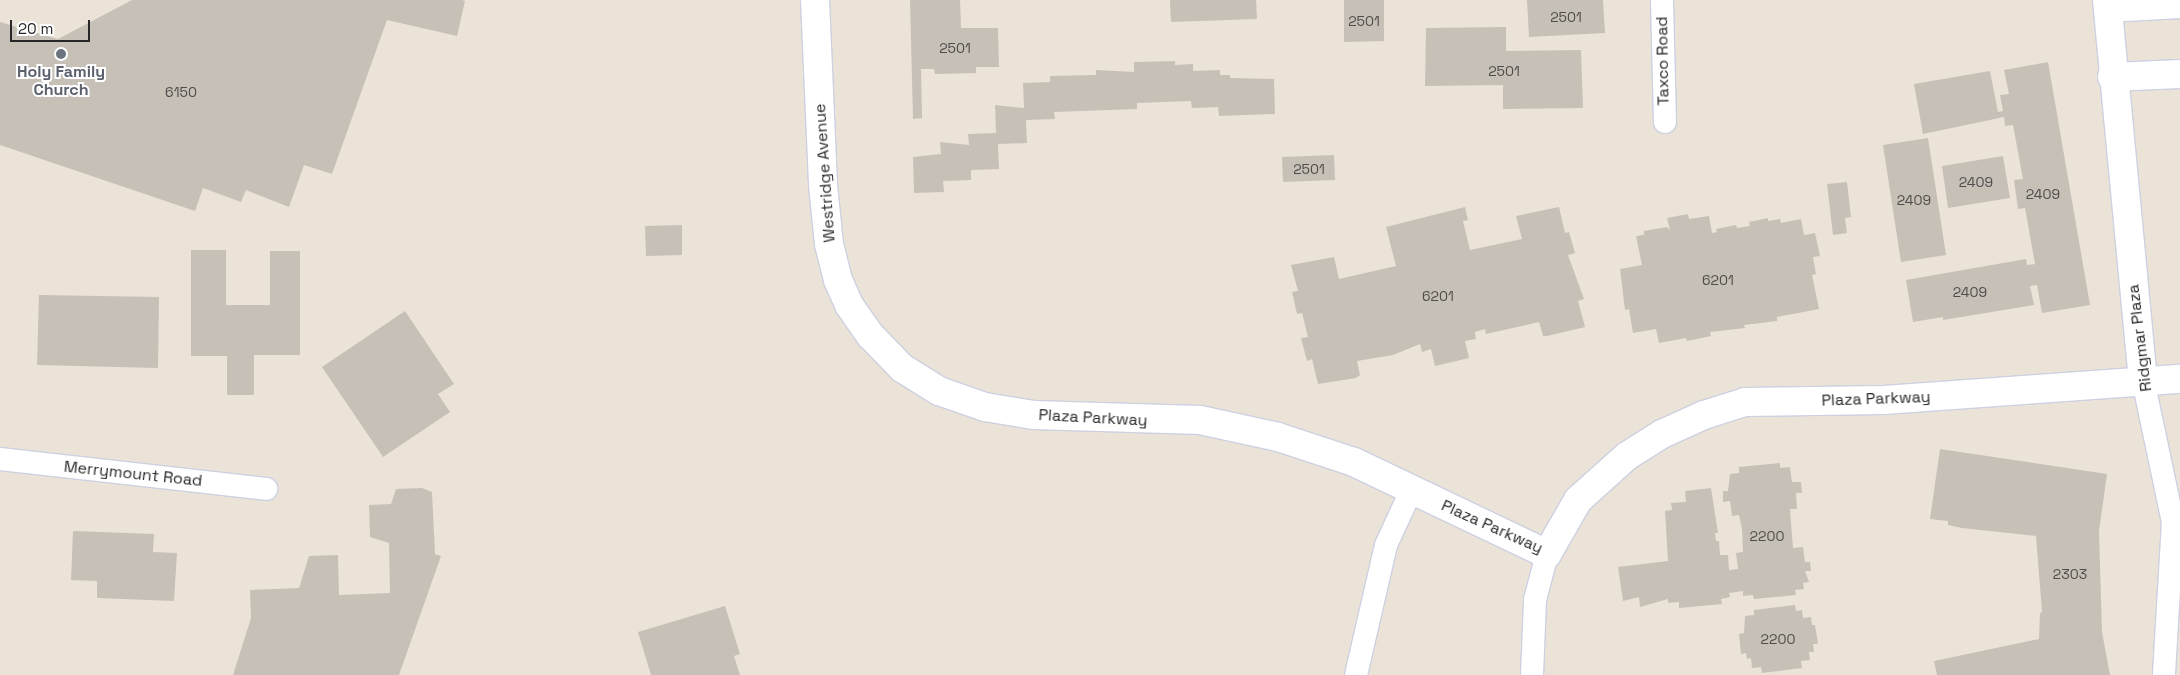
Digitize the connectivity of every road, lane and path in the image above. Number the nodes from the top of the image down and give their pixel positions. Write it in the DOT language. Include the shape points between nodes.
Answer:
graph roads {
  1 [pos="815,0"];
  2 [pos="1662,0"];
  3 [pos="2107,4"];
  4 [pos="2180,4"];
  5 [pos="2180,74"];
  6 [pos="2112,77"];
  7 [pos="1665,122"];
  8 [pos="892,358"];
  9 [pos="2180,378"];
  10 [pos="2143,380"];
  11 [pos="0,459"];
  12 [pos="266,488"];
  13 [pos="1411,491"];
  14 [pos="1547,554"];
  15 [pos="1356,675"];
  16 [pos="1532,675"];
  17 [pos="2164,675"];
  1 -- 8 [label="street, Westridge Avenue" via="829,244 838,280 850,305 871,336"];
  2 -- 7 [label="street, Taxco Road"];
  3 -- 4 [label="street"];
  3 -- 6 [label="street, Ridgmar Plaza"];
  5 -- 6 [label="street"];
  6 -- 10 [label="street, Ridgmar Plaza"];
  8 -- 13 [label="street, Plaza Parkway" via="939,391 985,407 1034,416 1200,420 1278,437 1354,462"];
  9 -- 10 [label="street, Plaza Parkway"];
  10 -- 14 [label="street, Plaza Parkway" via="1978,395 1745,402 1679,426 1627,456 1578,500"];
  10 -- 17 [label="street, Ridgmar Plaza" via="2173,522"];
  11 -- 12 [label="street, Merrymount Road"];
  13 -- 14 [label="street, Plaza Parkway"];
  13 -- 15 [label="street" via="1386,545"];
  14 -- 16 [label="street" via="1535,600"];
}
